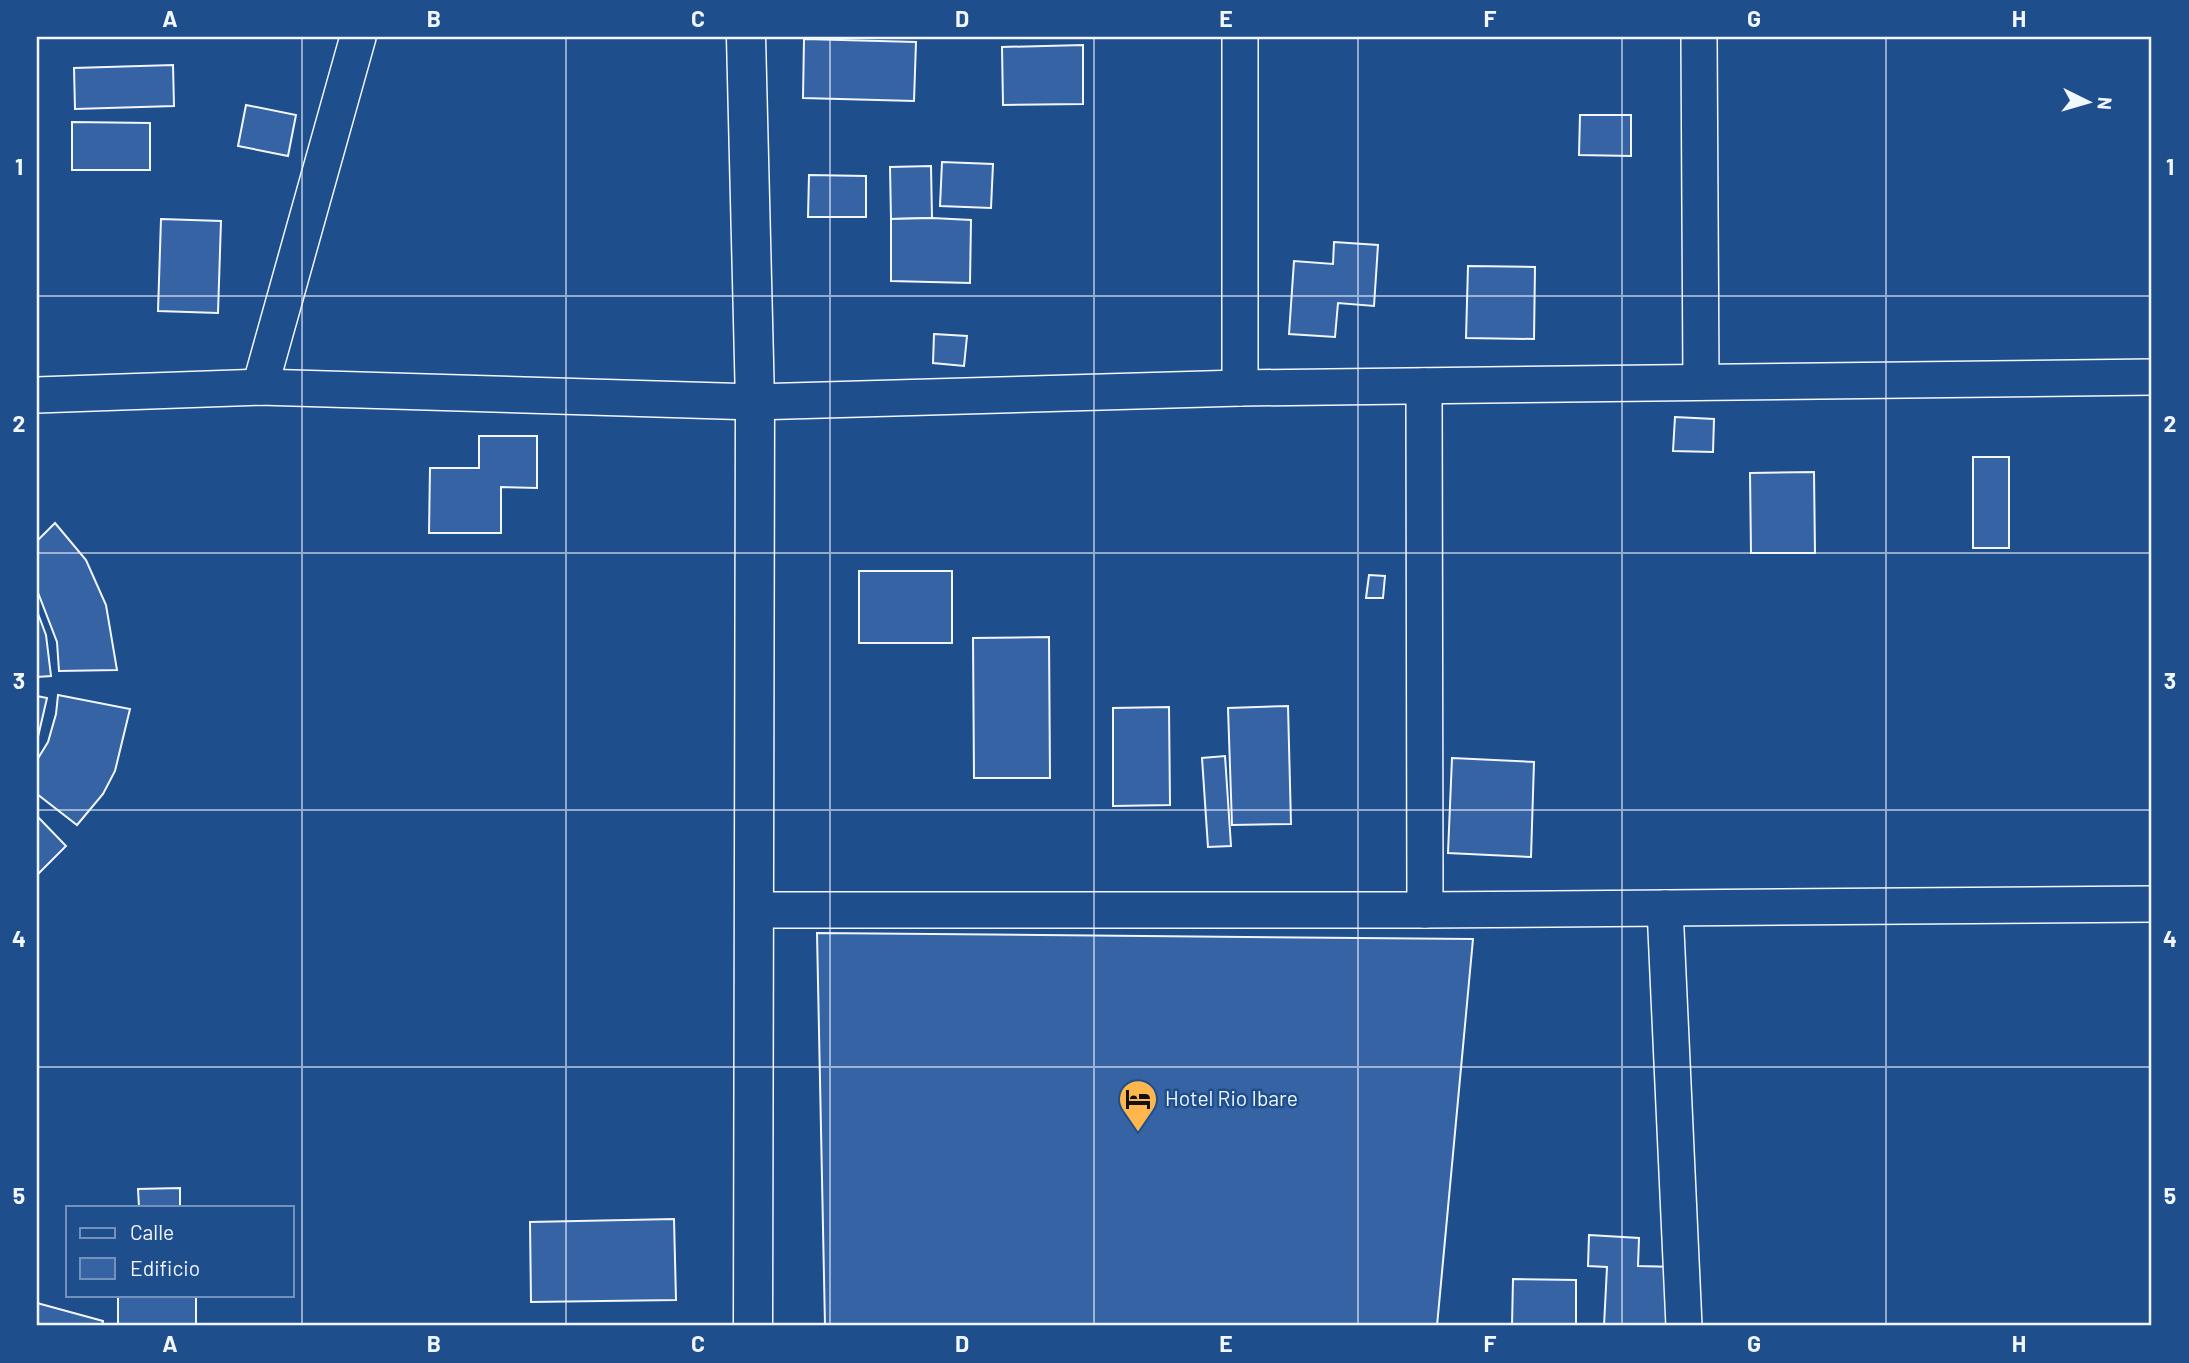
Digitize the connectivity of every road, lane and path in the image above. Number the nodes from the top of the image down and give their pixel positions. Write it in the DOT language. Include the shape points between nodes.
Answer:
graph roads {
  1 [pos="358,37"];
  2 [pos="746,37"];
  3 [pos="1240,37"];
  4 [pos="1699,37"];
  5 [pos="2152,377"];
  6 [pos="1702,382"];
  7 [pos="1424,386"];
  8 [pos="261,387"];
  9 [pos="1240,388"];
  10 [pos="37,396"];
  11 [pos="755,401"];
  12 [pos="2152,904"];
  13 [pos="1665,908"];
  14 [pos="755,910"];
  15 [pos="1425,910"];
  16 [pos="753,1326"];
  17 [pos="1684,1326"];
  1 -- 8 [label="street"];
  2 -- 11 [label="street"];
  3 -- 9 [label="street"];
  4 -- 6 [label="street"];
  5 -- 6 [label="street"];
  6 -- 7 [label="street"];
  7 -- 9 [label="street"];
  7 -- 15 [label="street"];
  8 -- 10 [label="street"];
  8 -- 11 [label="street"];
  9 -- 11 [label="street"];
  11 -- 14 [label="street"];
  12 -- 13 [label="street"];
  13 -- 15 [label="street"];
  13 -- 17 [label="street"];
  14 -- 15 [label="street"];
  14 -- 16 [label="street"];
}
